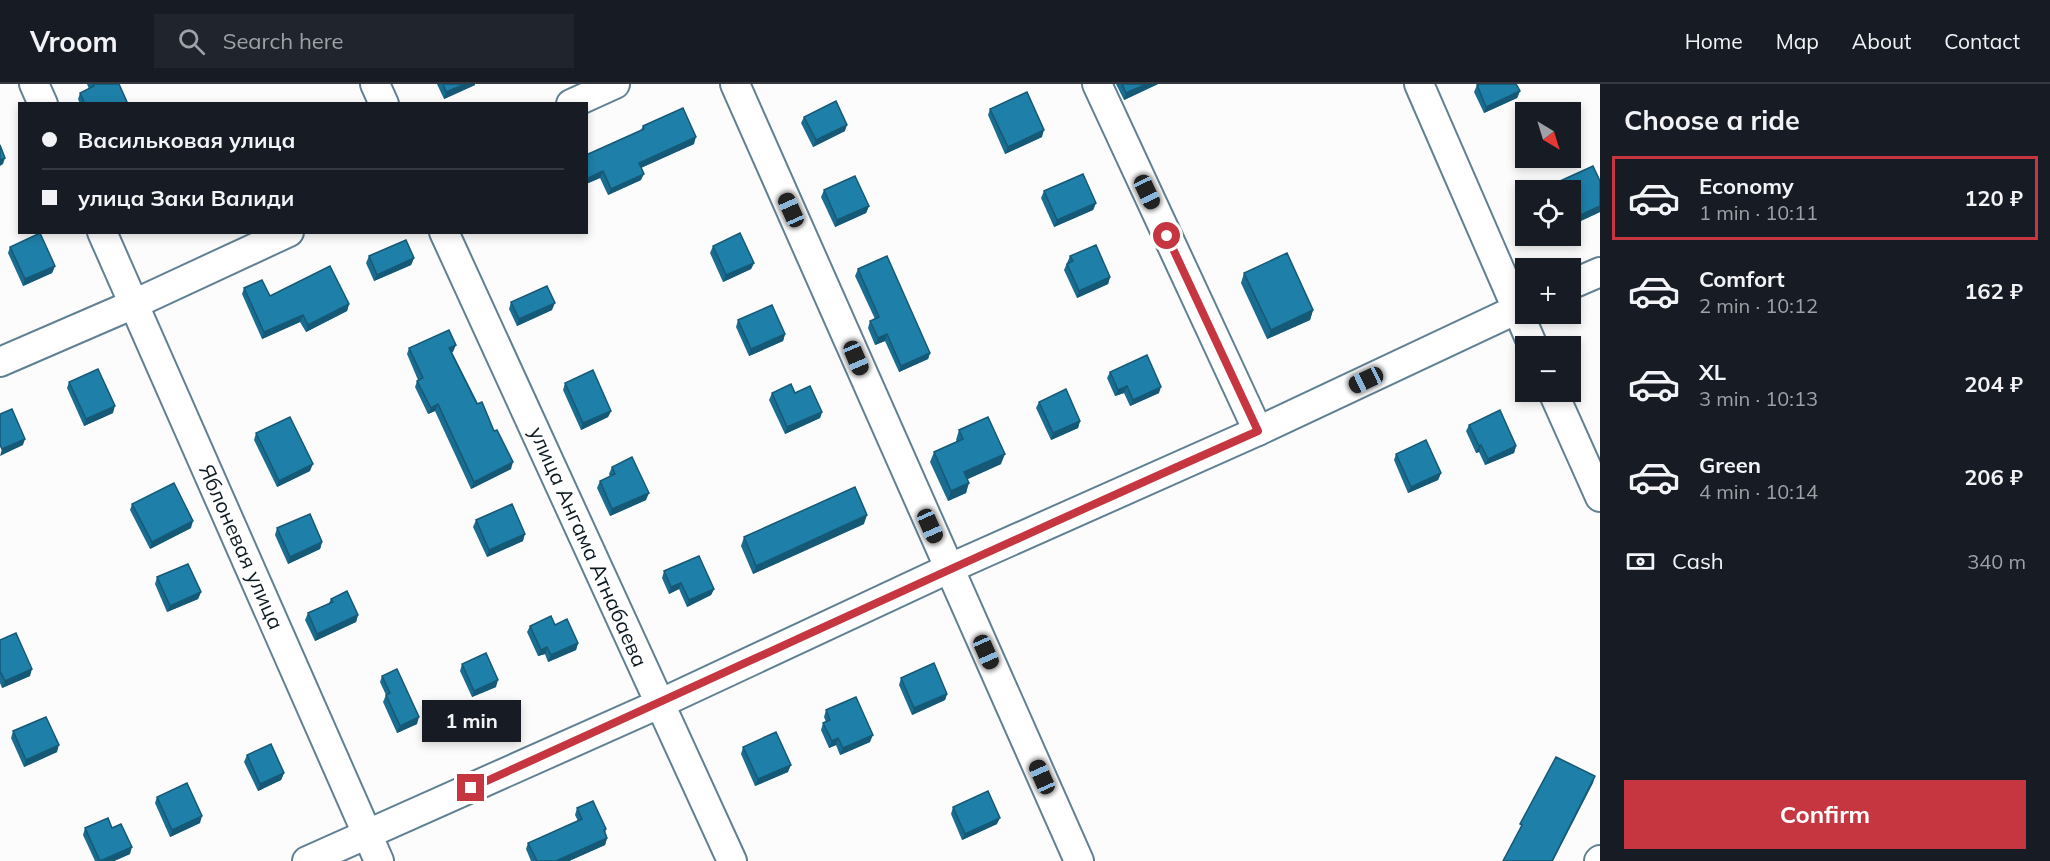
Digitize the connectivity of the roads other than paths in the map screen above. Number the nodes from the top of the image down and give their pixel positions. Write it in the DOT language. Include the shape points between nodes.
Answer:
graph roads {
  1 [pos="34,84"];
  2 [pos="375,84"];
  3 [pos="615,84"];
  4 [pos="735,84"];
  5 [pos="1097,84"];
  6 [pos="1419,84"];
  7 [pos="42,102"];
  8 [pos="383,102"];
  9 [pos="575,102"];
  10 [pos="103,234"];
  11 [pos="285,234"];
  12 [pos="445,234"];
  13 [pos="1600,273"];
  14 [pos="1581,281"];
  15 [pos="1515,294"];
  16 [pos="134,304"];
  17 [pos="1515,310"];
  18 [pos="0,362"];
  19 [pos="1557,402"];
  20 [pos="1258,431"];
  21 [pos="1600,497"];
  22 [pos="948,569"];
  23 [pos="659,704"];
  24 [pos="368,834"];
  25 [pos="307,861"];
  26 [pos="379,861"];
  27 [pos="732,861"];
  28 [pos="1079,861"];
  1 -- 7 [label="street"];
  2 -- 8 [label="street"];
  3 -- 9 [label="street"];
  4 -- 22 [label="street"];
  5 -- 20 [label="street"];
  6 -- 15 [label="street"];
  10 -- 16 [label="street, Яблоневая улица"];
  11 -- 16 [label="street"];
  12 -- 23 [label="street, улица Ангама Атнабаева"];
  13 -- 14 [label="street"];
  16 -- 18 [label="street"];
  16 -- 24 [label="street, Яблоневая улица"];
  17 -- 20 [label="street"];
  19 -- 21 [label="street"];
  20 -- 22 [label="street"];
  22 -- 23 [label="street"];
  22 -- 28 [label="street"];
  23 -- 24 [label="street"];
  23 -- 27 [label="street, улица Ангама Атнабаева"];
  24 -- 25 [label="street"];
  24 -- 26 [label="street, Яблоневая улица"];
}
